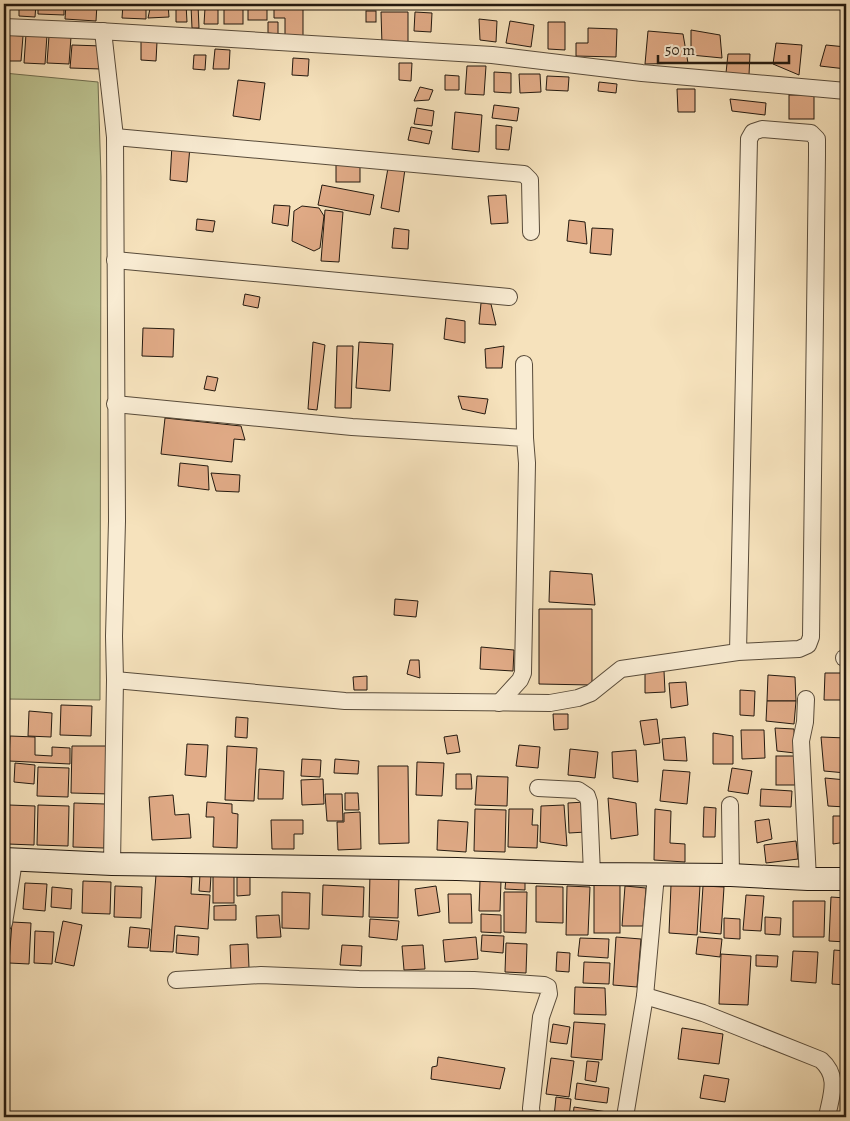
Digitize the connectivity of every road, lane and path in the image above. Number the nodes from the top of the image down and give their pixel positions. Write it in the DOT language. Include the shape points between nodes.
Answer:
graph roads {
  1 [pos="4,27"];
  2 [pos="103,31"];
  3 [pos="846,91"];
  4 [pos="115,137"];
  5 [pos="530,232"];
  6 [pos="115,260"];
  7 [pos="509,297"];
  8 [pos="524,364"];
  9 [pos="116,404"];
  10 [pos="525,438"];
  11 [pos="738,652"];
  12 [pos="115,680"];
  13 [pos="806,699"];
  14 [pos="499,703"];
  15 [pos="538,788"];
  16 [pos="730,805"];
  17 [pos="9,860"];
  18 [pos="112,864"];
  19 [pos="592,874"];
  20 [pos="656,875"];
  21 [pos="731,875"];
  22 [pos="808,879"];
  23 [pos="846,879"];
  24 [pos="4,923"];
  25 [pos="176,980"];
  26 [pos="646,996"];
  27 [pos="532,1117"];
  28 [pos="626,1117"];
  29 [pos="828,1117"];
  1 -- 2 [label="street"];
  2 -- 3 [label="street" via="492,55 642,73"];
  2 -- 4 [label="street"];
  4 -- 5 [label="street" via="524,174 530,180"];
  4 -- 6 [label="street"];
  6 -- 7 [label="street"];
  6 -- 9 [label="street"];
  8 -- 10 [label="street"];
  9 -- 10 [label="street" via="352,427"];
  9 -- 12 [label="street"];
  10 -- 14 [label="street" via="523,673"];
  11 -- 11 [label="street" via="799,649 808,644 810,637 817,155 817,139 810,133 762,129 753,132 749,139"];
  11 -- 14 [label="street" via="621,669 592,693 578,698"];
  12 -- 14 [label="street" via="344,701"];
  12 -- 18 [label="street"];
  13 -- 22 [label="street" via="801,741"];
  15 -- 19 [label="street" via="578,790 587,796"];
  16 -- 21 [label="street"];
  17 -- 18 [label="street"];
  17 -- 24 [label="street"];
  18 -- 19 [label="street"];
  19 -- 20 [label="street"];
  20 -- 21 [label="street"];
  20 -- 26 [label="street"];
  21 -- 22 [label="street"];
  22 -- 23 [label="street"];
  25 -- 27 [label="street" via="261,975 474,980 544,985 548,994 541,1017"];
  26 -- 28 [label="street"];
  26 -- 29 [label="street" via="703,1013 821,1060 834,1080"];
}
